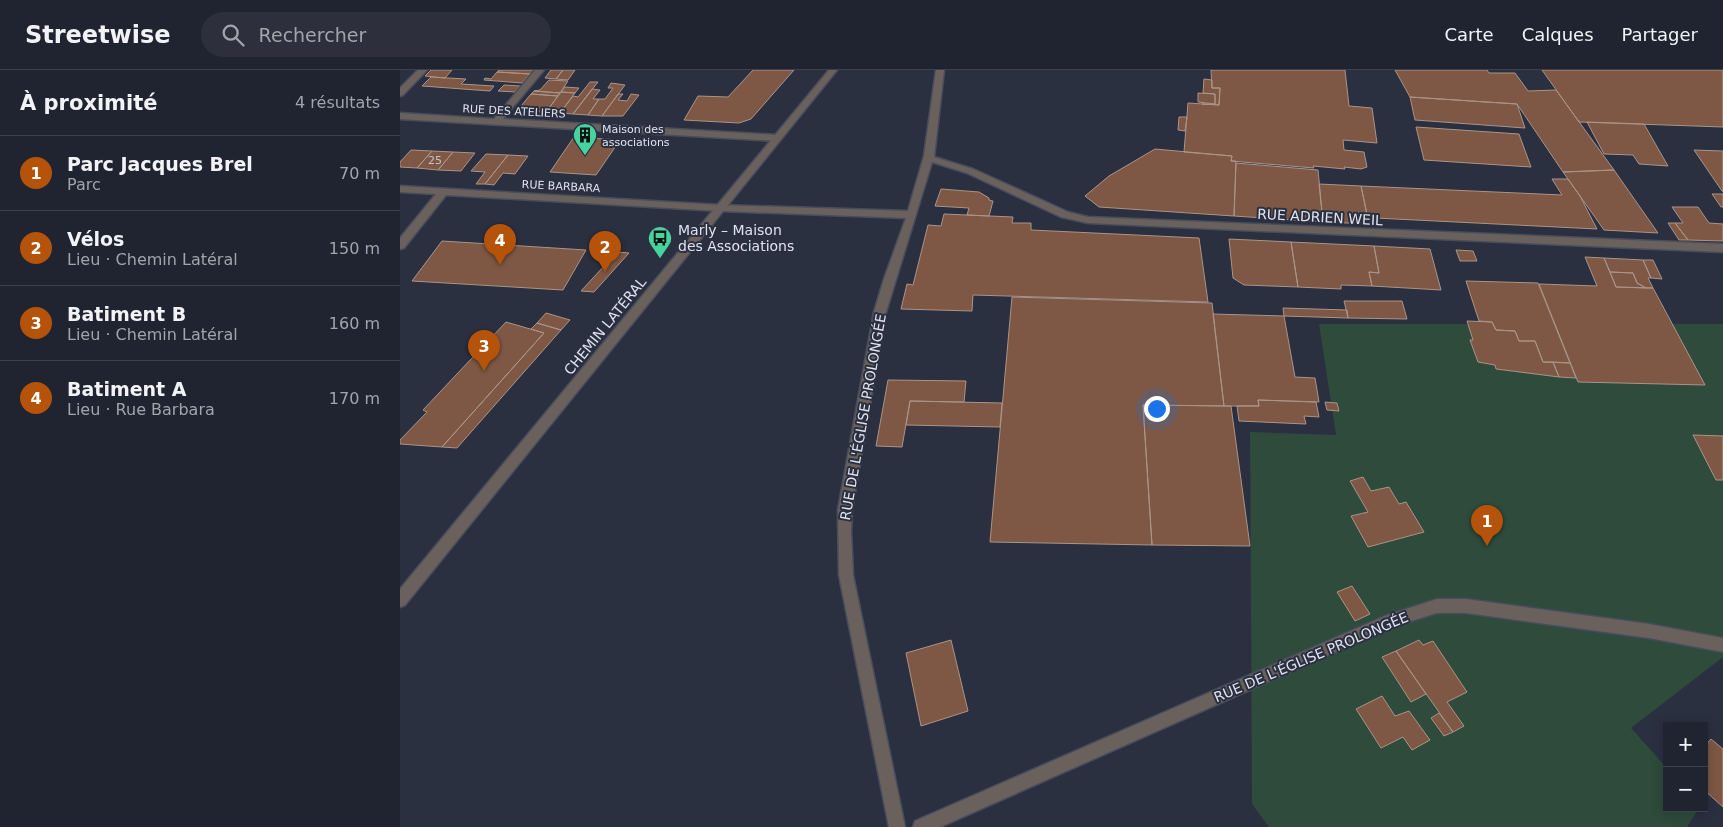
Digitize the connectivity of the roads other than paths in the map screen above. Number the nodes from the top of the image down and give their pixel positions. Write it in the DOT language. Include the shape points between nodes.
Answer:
graph roads {
  1 [pos="423,70"];
  2 [pos="540,70"];
  3 [pos="833,70"];
  4 [pos="940,70"];
  5 [pos="400,93"];
  6 [pos="400,116"];
  7 [pos="496,122"];
  8 [pos="777,138"];
  9 [pos="928,158"];
  10 [pos="400,189"];
  11 [pos="443,192"];
  12 [pos="720,208"];
  13 [pos="911,215"];
  14 [pos="400,245"];
  15 [pos="1723,248"];
  16 [pos="402,596"];
  17 [pos="1723,645"];
  18 [pos="897,827"];
  19 [pos="921,827"];
  1 -- 5 [label="street"];
  2 -- 7 [label="street"];
  3 -- 8 [label="street, CHEMIN LATÉRAL"];
  4 -- 9 [label="street, RUE DE L'ÉGLISE PROLONGÉE" via="938,108"];
  6 -- 7 [label="street, RUE DES ATELIERS"];
  7 -- 8 [label="street, RUE DES ATELIERS"];
  8 -- 12 [label="street, CHEMIN LATÉRAL"];
  9 -- 13 [label="street, RUE DE L'ÉGLISE PROLONGÉE"];
  9 -- 15 [label="street, RUE ADRIEN WEIL" via="974,174 1065,215 1095,221"];
  10 -- 11 [label="street, RUE BARBARA"];
  11 -- 12 [label="street, RUE BARBARA"];
  11 -- 14 [label="street"];
  12 -- 13 [label="street, RUE BARBARA"];
  12 -- 16 [label="street, CHEMIN LATÉRAL"];
  13 -- 18 [label="street, RUE DE L'ÉGLISE PROLONGÉE" via="880,312 848,489 844,531 846,575"];
  17 -- 19 [label="street, RUE DE L'ÉGLISE PROLONGÉE" via="1648,631 1466,606 1437,606 1390,621"];
}
